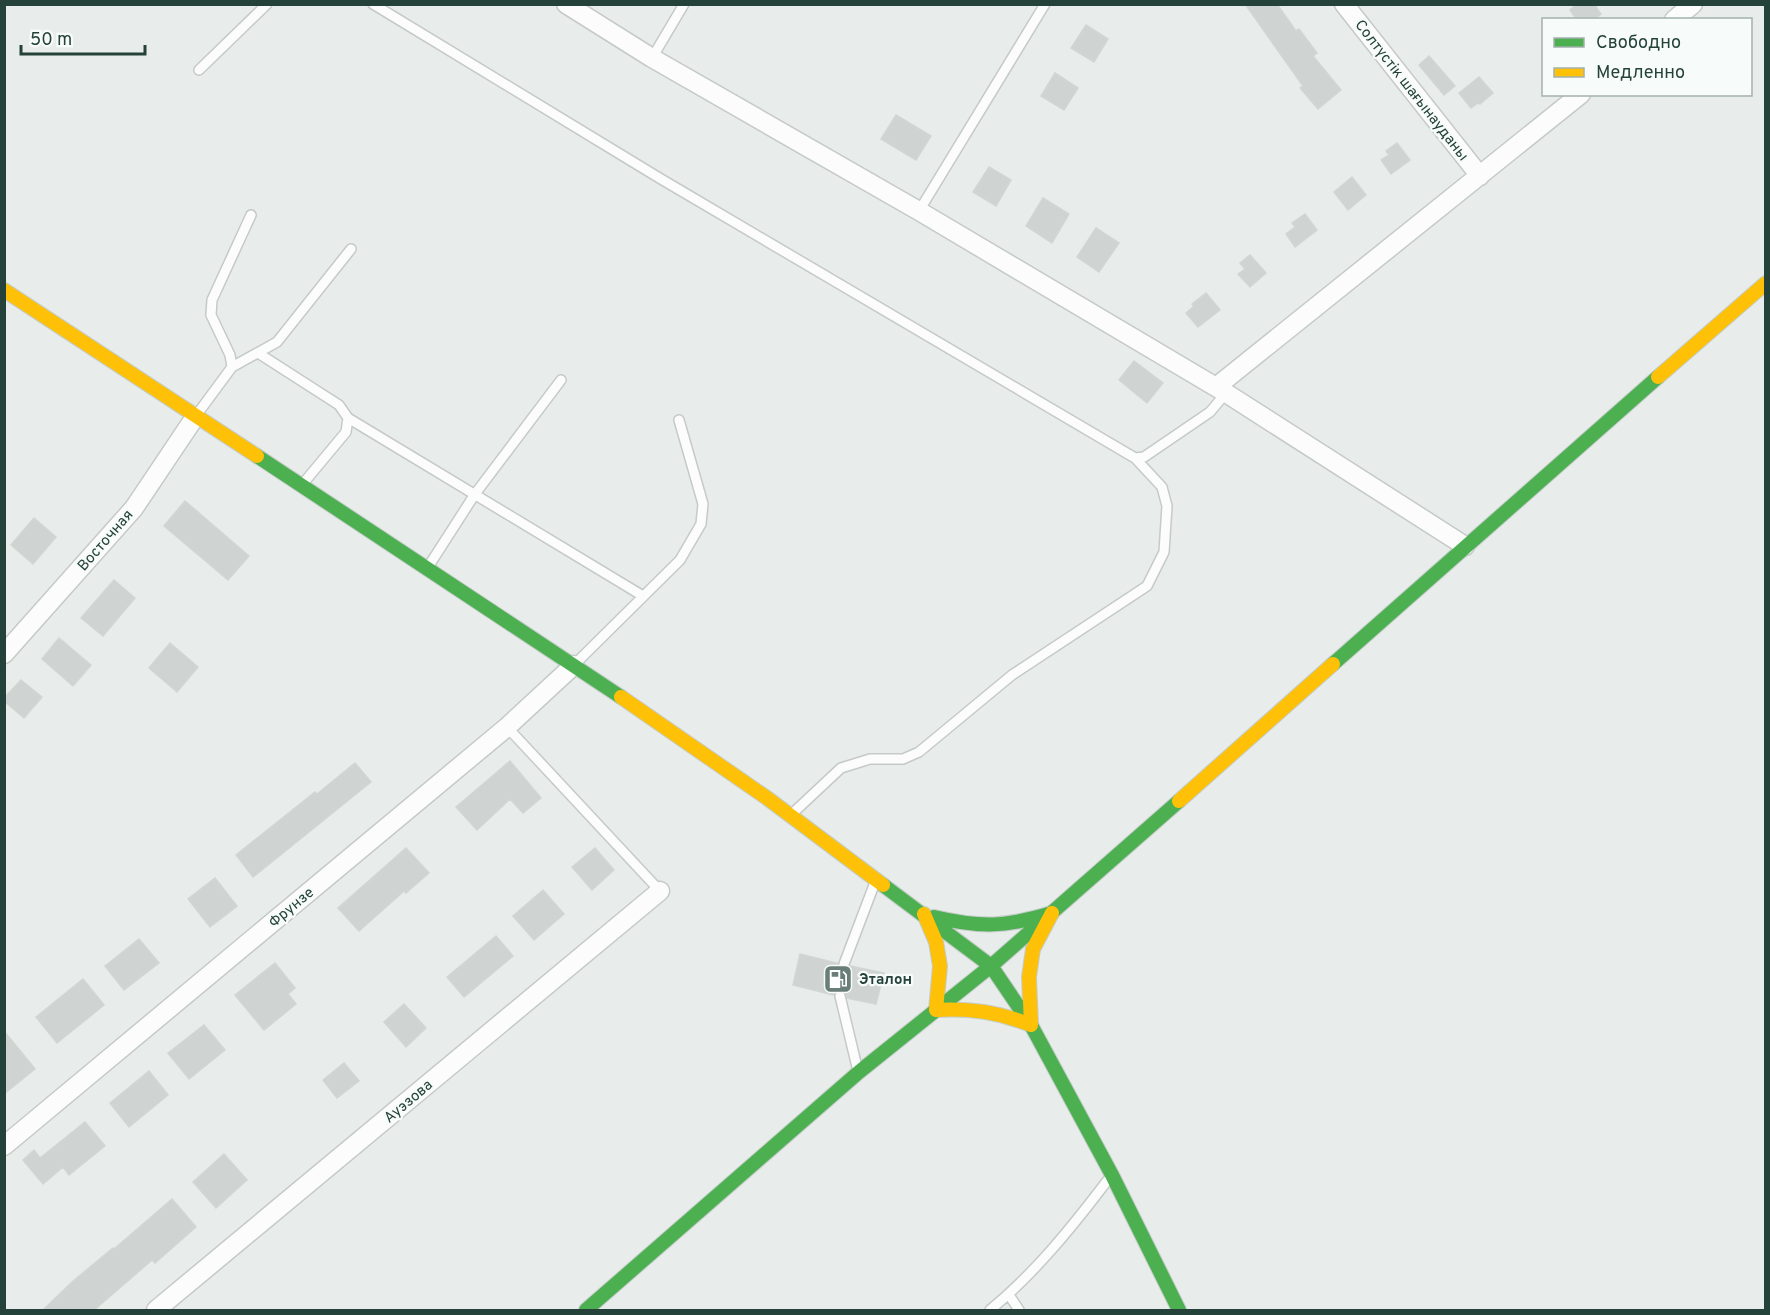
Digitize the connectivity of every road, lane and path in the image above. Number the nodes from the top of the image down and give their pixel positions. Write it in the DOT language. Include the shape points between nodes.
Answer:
graph roads {
  1 [pos="267,4"];
  2 [pos="373,4"];
  3 [pos="566,4"];
  4 [pos="684,4"];
  5 [pos="1045,4"];
  6 [pos="1344,4"];
  7 [pos="1693,4"];
  8 [pos="1676,18"];
  9 [pos="652,58"];
  10 [pos="199,70"];
  11 [pos="1579,96"];
  12 [pos="1480,176"];
  13 [pos="919,211"];
  14 [pos="251,215"];
  15 [pos="351,249"];
  16 [pos="1766,284"];
  17 [pos="6,295"];
  18 [pos="258,353"];
  19 [pos="231,367"];
  20 [pos="561,380"];
  21 [pos="1221,390"];
  22 [pos="195,417"];
  23 [pos="348,418"];
  24 [pos="679,420"];
  25 [pos="1135,458"];
  26 [pos="301,486"];
  27 [pos="475,494"];
  28 [pos="1465,546"];
  29 [pos="427,569"];
  30 [pos="643,596"];
  31 [pos="4,654"];
  32 [pos="574,665"];
  33 [pos="507,727"];
  34 [pos="790,815"];
  35 [pos="876,880"];
  36 [pos="660,891"];
  37 [pos="1052,913"];
  38 [pos="924,914"];
  39 [pos="844,964"];
  40 [pos="991,966"];
  41 [pos="840,996"];
  42 [pos="936,1010"];
  43 [pos="1031,1025"];
  44 [pos="859,1072"];
  45 [pos="4,1146"];
  46 [pos="1112,1175"];
  47 [pos="1009,1295"];
  48 [pos="156,1311"];
  49 [pos="586,1311"];
  50 [pos="990,1311"];
  51 [pos="1019,1311"];
  52 [pos="1179,1311"];
  1 -- 10 [label="lane"];
  2 -- 25 [label="lane"];
  3 -- 9 [label="street"];
  4 -- 9 [label="lane"];
  5 -- 13 [label="lane"];
  6 -- 12 [label="street, Солтүстік шағынауданы"];
  7 -- 8 [label="street"];
  9 -- 13 [label="street"];
  11 -- 12 [label="street"];
  12 -- 21 [label="street"];
  13 -- 21 [label="street"];
  14 -- 19 [label="lane" via="212,300 211,315 230,356"];
  15 -- 18 [label="lane" via="277,342"];
  16 -- 28 [label="main road"];
  17 -- 22 [label="main road"];
  18 -- 19 [label="lane"];
  18 -- 23 [label="lane" via="339,405"];
  19 -- 22 [label="lane"];
  20 -- 27 [label="lane"];
  21 -- 25 [label="lane" via="1210,412 1144,457"];
  21 -- 28 [label="street"];
  22 -- 26 [label="main road"];
  22 -- 31 [label="street, Восточная" via="134,508"];
  23 -- 26 [label="lane" via="346,432"];
  23 -- 27 [label="lane"];
  24 -- 30 [label="lane" via="703,504 701,524 680,560"];
  25 -- 34 [label="lane" via="1162,487 1167,506 1164,552 1147,586 1012,675 919,752 903,759 870,759 842,768"];
  26 -- 29 [label="main road"];
  27 -- 29 [label="lane"];
  27 -- 30 [label="lane"];
  28 -- 37 [label="main road"];
  29 -- 32 [label="main road"];
  30 -- 32 [label="lane"];
  32 -- 33 [label="street, Фрунзе"];
  32 -- 34 [label="main road"];
  33 -- 36 [label="lane"];
  33 -- 45 [label="street, Фрунзе"];
  34 -- 35 [label="main road"];
  35 -- 38 [label="main road"];
  35 -- 39 [label="lane"];
  36 -- 48 [label="street, Ауэзова"];
  37 -- 38 [label="main road" via="994,927 968,926"];
  37 -- 40 [label="main road"];
  37 -- 43 [label="main road" via="1033,949 1029,977"];
  38 -- 40 [label="main road"];
  38 -- 42 [label="main road" via="936,942"];
  40 -- 42 [label="main road"];
  40 -- 43 [label="main road"];
  41 -- 44 [label="lane"];
  42 -- 43 [label="main road" via="980,1009 1005,1013"];
  42 -- 44 [label="main road"];
  43 -- 46 [label="main road"];
  44 -- 49 [label="main road"];
  46 -- 47 [label="lane" via="1072,1227"];
  46 -- 52 [label="main road"];
  47 -- 50 [label="lane"];
  47 -- 51 [label="lane"];
}
